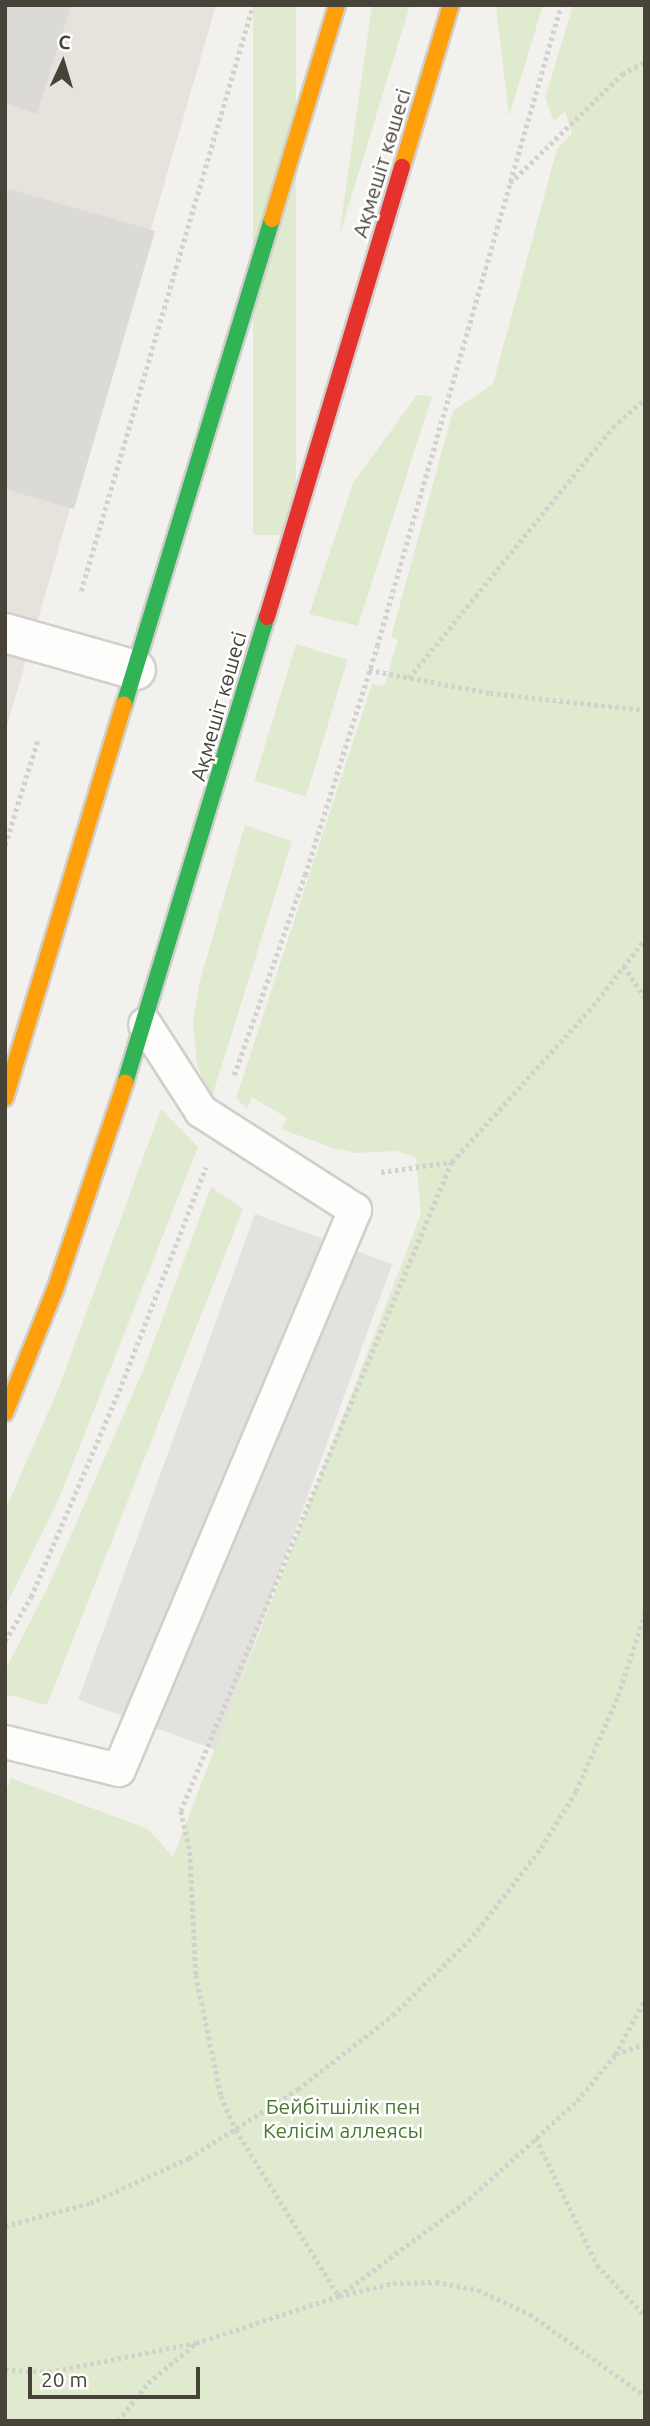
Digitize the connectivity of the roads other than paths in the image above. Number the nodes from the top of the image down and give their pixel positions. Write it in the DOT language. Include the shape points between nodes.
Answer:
graph roads {
  1 [pos="337,5"];
  2 [pos="451,5"];
  3 [pos="5,633"];
  4 [pos="136,670"];
  5 [pos="145,1024"];
  6 [pos="5,1098"];
  7 [pos="5,1413"];
  8 [pos="5,1742"];
  1 -- 4 [label="street"];
  2 -- 5 [label="street, Ақмешіт көшесі"];
  3 -- 4 [label="street"];
  4 -- 6 [label="street"];
  5 -- 7 [label="street, Ақмешіт көшесі" via="60,1278"];
  5 -- 8 [label="lane" via="201,1111 355,1210 119,1770"];
}
